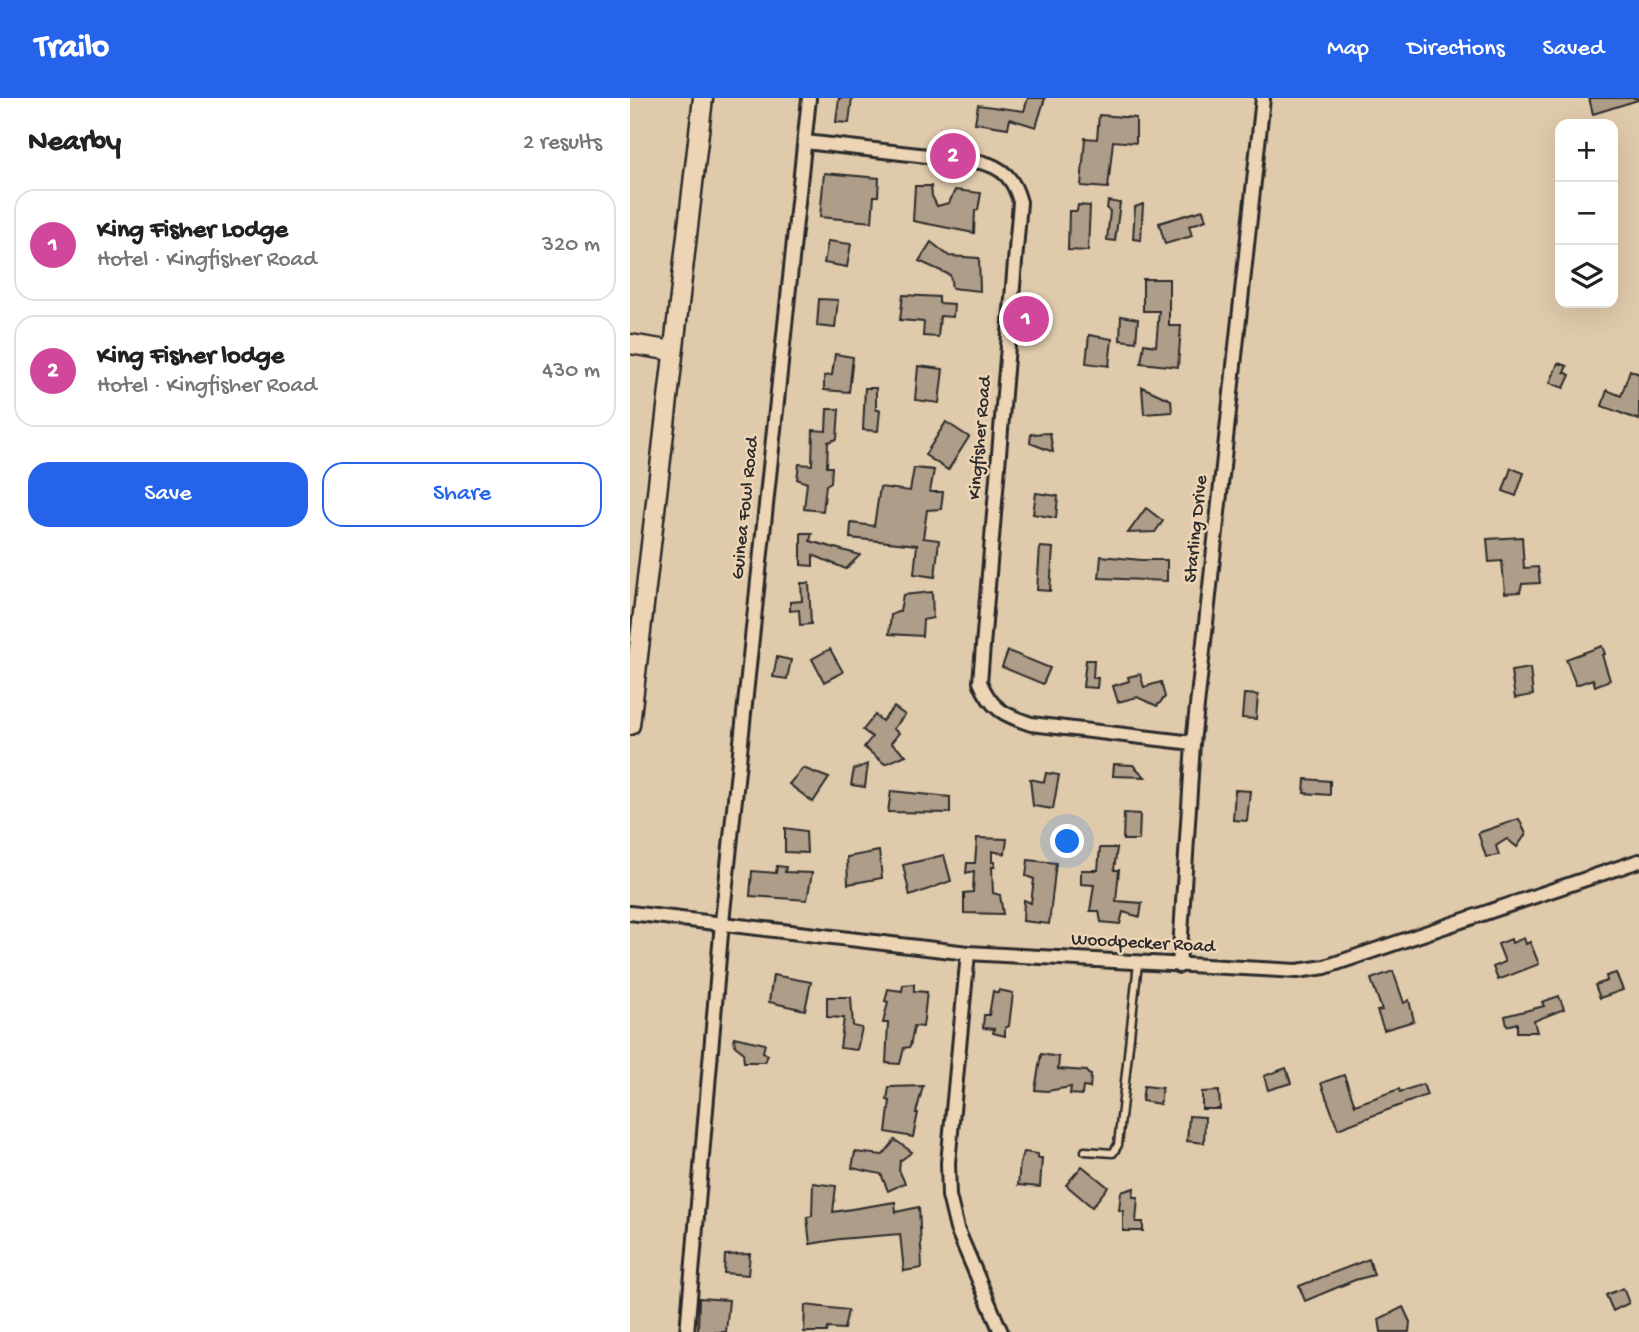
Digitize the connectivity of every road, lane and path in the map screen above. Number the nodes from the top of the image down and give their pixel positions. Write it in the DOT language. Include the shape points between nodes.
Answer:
graph roads {
  1 [pos="703,98"];
  2 [pos="809,98"];
  3 [pos="1263,98"];
  4 [pos="804,142"];
  5 [pos="630,344"];
  6 [pos="673,351"];
  7 [pos="630,726"];
  8 [pos="1193,743"];
  9 [pos="1639,861"];
  10 [pos="630,913"];
  11 [pos="722,922"];
  12 [pos="968,953"];
  13 [pos="1138,963"];
  14 [pos="1179,966"];
  15 [pos="1085,1151"];
  16 [pos="687,1332"];
  17 [pos="1001,1332"];
  1 -- 6 [label="street"];
  2 -- 4 [label="street, Guinea Fowl Road"];
  3 -- 8 [label="street, Starling Drive"];
  4 -- 8 [label="street, Kingfisher Road" via="996,165 1010,179 1020,202 981,682 996,708 1031,724"];
  4 -- 11 [label="street, Guinea Fowl Road"];
  5 -- 6 [label="street"];
  6 -- 7 [label="street"];
  8 -- 14 [label="street, Starling Drive"];
  9 -- 14 [label="street, Woodpecker Road" via="1325,967 1297,971"];
  10 -- 11 [label="street, Woodpecker Road"];
  11 -- 12 [label="street, Woodpecker Road"];
  11 -- 16 [label="street, Guinea Fowl Road"];
  12 -- 13 [label="street, Woodpecker Road"];
  12 -- 17 [label="street" via="948,1163 949,1196 957,1229"];
  13 -- 14 [label="street, Woodpecker Road"];
  13 -- 15 [label="lane" via="1116,1149 1108,1154"];
}
